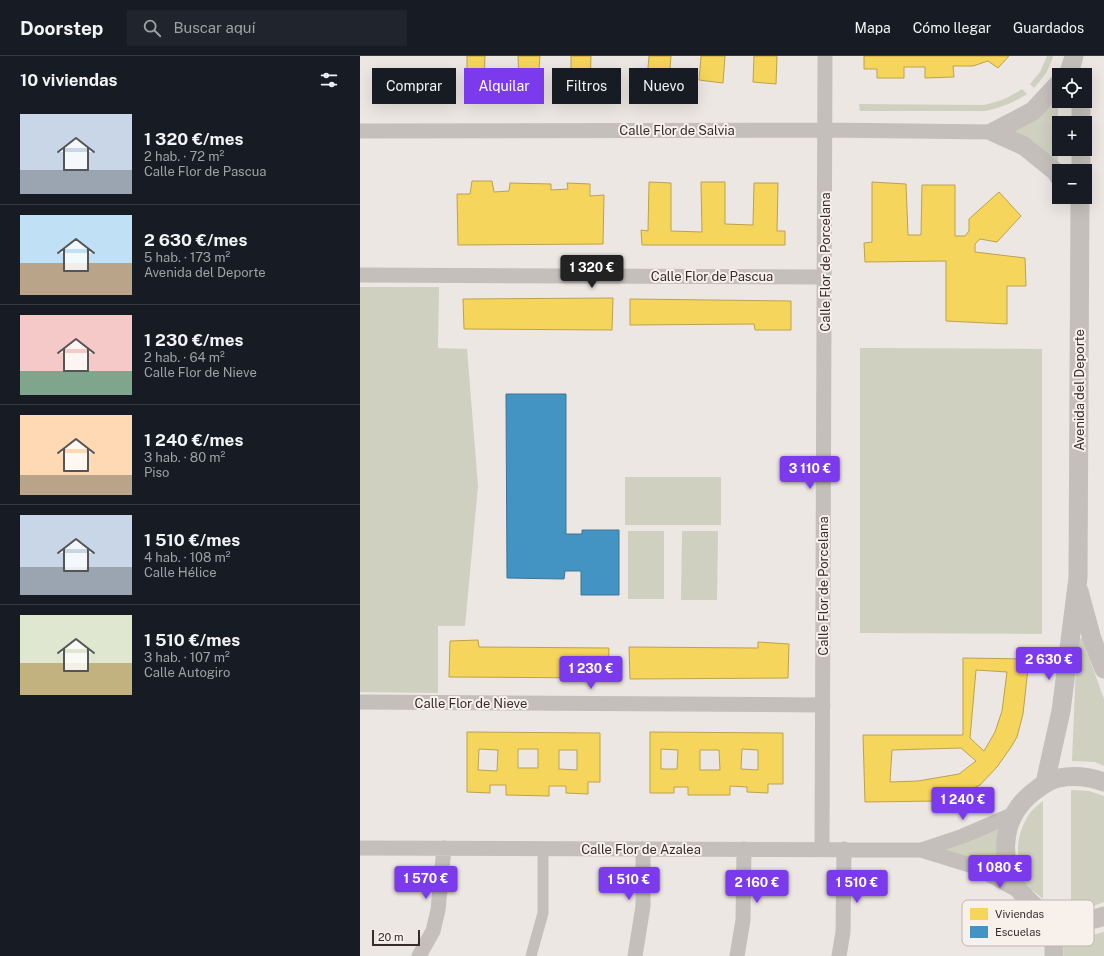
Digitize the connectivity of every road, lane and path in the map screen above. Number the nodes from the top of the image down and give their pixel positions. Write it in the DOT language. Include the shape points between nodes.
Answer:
graph roads {
  1 [pos="826,56"];
  2 [pos="1074,56"];
  3 [pos="1081,56"];
  4 [pos="1070,68"];
  5 [pos="1081,68"];
  6 [pos="1052,91"];
  7 [pos="360,130"];
  8 [pos="825,130"];
  9 [pos="993,132"];
  10 [pos="1052,169"];
  11 [pos="1077,204"];
  12 [pos="360,275"];
  13 [pos="824,277"];
  14 [pos="1077,584"];
  15 [pos="1104,669"];
  16 [pos="360,702"];
  17 [pos="823,705"];
  18 [pos="1104,782"];
  19 [pos="1045,784"];
  20 [pos="1014,814"];
  21 [pos="360,848"];
  22 [pos="444,848"];
  23 [pos="542,848"];
  24 [pos="643,849"];
  25 [pos="744,849"];
  26 [pos="822,849"];
  27 [pos="844,849"];
  28 [pos="921,850"];
  29 [pos="1019,891"];
  30 [pos="1027,900"];
  31 [pos="1104,916"];
  32 [pos="1094,919"];
  33 [pos="420,956"];
  34 [pos="531,956"];
  35 [pos="634,956"];
  36 [pos="737,956"];
  37 [pos="839,956"];
  1 -- 8 [label="street, Calle Flor de Porcelana"];
  2 -- 4 [label="street"];
  3 -- 5 [label="street"];
  6 -- 9 [label="street" via="1033,111"];
  7 -- 8 [label="street, Calle Flor de Salvia"];
  8 -- 9 [label="street, Calle Flor de Salvia"];
  8 -- 13 [label="street, Calle Flor de Porcelana"];
  9 -- 10 [label="street" via="1024,146"];
  11 -- 14 [label="street, Avenida del Deporte"];
  12 -- 13 [label="street, Calle Flor de Pascua"];
  13 -- 17 [label="street, Calle Flor de Porcelana"];
  14 -- 15 [label="street, Avenida del Deporte" via="1092,639"];
  14 -- 19 [label="street, Avenida del Deporte" via="1061,711"];
  16 -- 17 [label="street, Calle Flor de Nieve"];
  17 -- 26 [label="street, Calle Flor de Porcelana"];
  18 -- 19 [label="street" via="1073,777 1058,778"];
  19 -- 20 [label="street" via="1025,799"];
  20 -- 28 [label="street" via="963,836"];
  20 -- 29 [label="street" via="1007,833 1005,853 1009,873"];
  21 -- 22 [label="street, Calle Flor de Azalea"];
  22 -- 23 [label="street, Calle Flor de Azalea"];
  22 -- 33 [label="street" via="438,910 433,931"];
  23 -- 24 [label="street, Calle Flor de Azalea"];
  23 -- 34 [label="street" via="543,913"];
  24 -- 25 [label="street, Calle Flor de Azalea"];
  24 -- 35 [label="street" via="643,906"];
  25 -- 26 [label="street, Calle Flor de Azalea"];
  25 -- 36 [label="street" via="743,920"];
  26 -- 27 [label="street, Calle Flor de Azalea"];
  27 -- 28 [label="street, Calle Flor de Azalea"];
  27 -- 37 [label="street" via="843,932"];
  28 -- 29 [label="street" via="973,866"];
  29 -- 30 [label="street"];
  31 -- 32 [label="street"];
}
